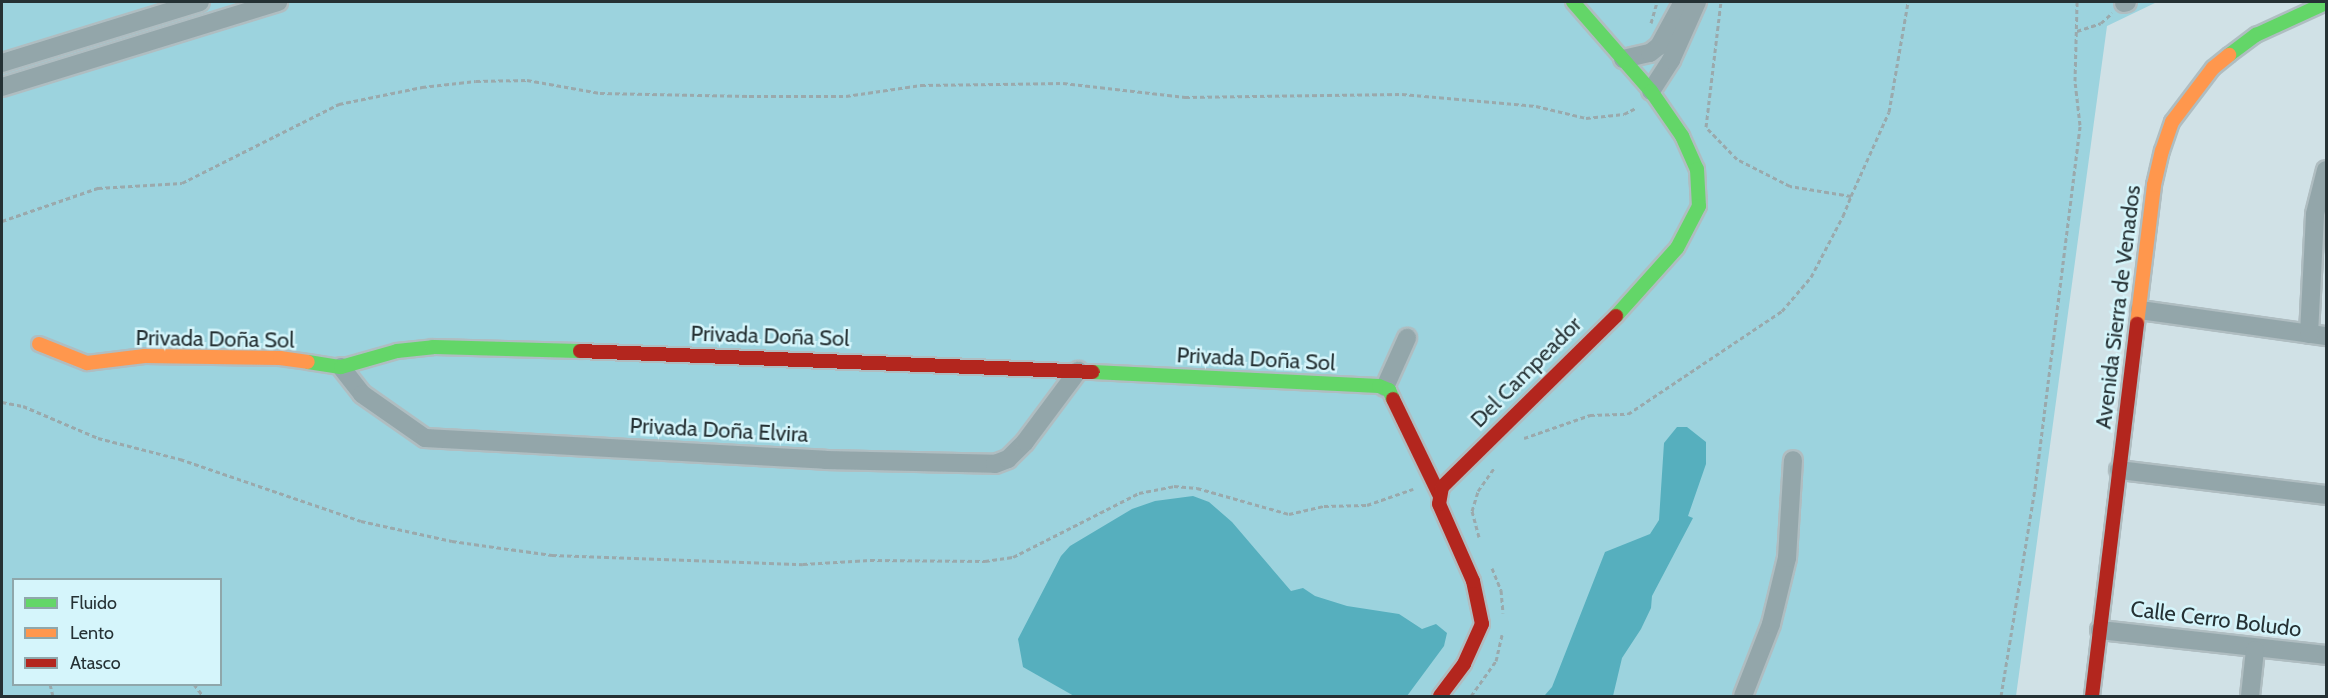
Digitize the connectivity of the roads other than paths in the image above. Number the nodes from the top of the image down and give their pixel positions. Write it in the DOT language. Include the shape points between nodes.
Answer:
graph roads {
  1 [pos="200,2"];
  2 [pos="278,2"];
  3 [pos="1573,2"];
  4 [pos="1683,2"];
  5 [pos="1697,2"];
  6 [pos="2326,3"];
  7 [pos="1623,59"];
  8 [pos="2,63"];
  9 [pos="1646,85"];
  10 [pos="2,87"];
  11 [pos="2326,170"];
  12 [pos="2140,310"];
  13 [pos="2318,335"];
  14 [pos="1407,338"];
  15 [pos="39,344"];
  16 [pos="341,367"];
  17 [pos="1078,371"];
  18 [pos="1385,387"];
  19 [pos="1793,460"];
  20 [pos="2119,470"];
  21 [pos="1439,494"];
  22 [pos="2326,495"];
  23 [pos="2100,630"];
  24 [pos="2255,650"];
  25 [pos="2326,655"];
  26 [pos="1440,696"];
  27 [pos="1743,696"];
  28 [pos="2092,696"];
  29 [pos="2250,696"];
  1 -- 8 [label="street"];
  2 -- 10 [label="street"];
  3 -- 7 [label="street, Del Campeador"];
  4 -- 7 [label="street" via="1659,46 1650,53"];
  5 -- 9 [label="street" via="1671,60"];
  6 -- 12 [label="street, Avenida Sierra de Venados" via="2256,35 2213,68 2172,122 2154,185"];
  7 -- 9 [label="street, Del Campeador"];
  9 -- 21 [label="street, Del Campeador" via="1682,136 1697,169 1701,190 1690,228 1641,291"];
  11 -- 13 [label="street" via="2314,214"];
  12 -- 13 [label="street"];
  12 -- 20 [label="street, Avenida Sierra de Venados"];
  14 -- 18 [label="street"];
  15 -- 16 [label="street, Privada Doña Sol" via="87,363 145,356 280,358"];
  16 -- 17 [label="street, Privada Doña Sol" via="397,351 433,347 741,355"];
  16 -- 17 [label="street, Privada Doña Elvira" via="363,393 425,438 825,460 995,464 1008,459 1025,442"];
  17 -- 18 [label="street, Privada Doña Sol"];
  18 -- 21 [label="street"];
  19 -- 27 [label="street" via="1787,558 1771,624"];
  20 -- 22 [label="street"];
  20 -- 23 [label="street, Avenida Sierra de Venados"];
  21 -- 26 [label="street" via="1438,504 1479,599 1482,624 1464,664"];
  23 -- 24 [label="street, Calle Cerro Boludo"];
  23 -- 28 [label="street, Avenida Sierra de Venados"];
  24 -- 25 [label="street, Calle Cerro Boludo"];
  24 -- 29 [label="street"];
}
